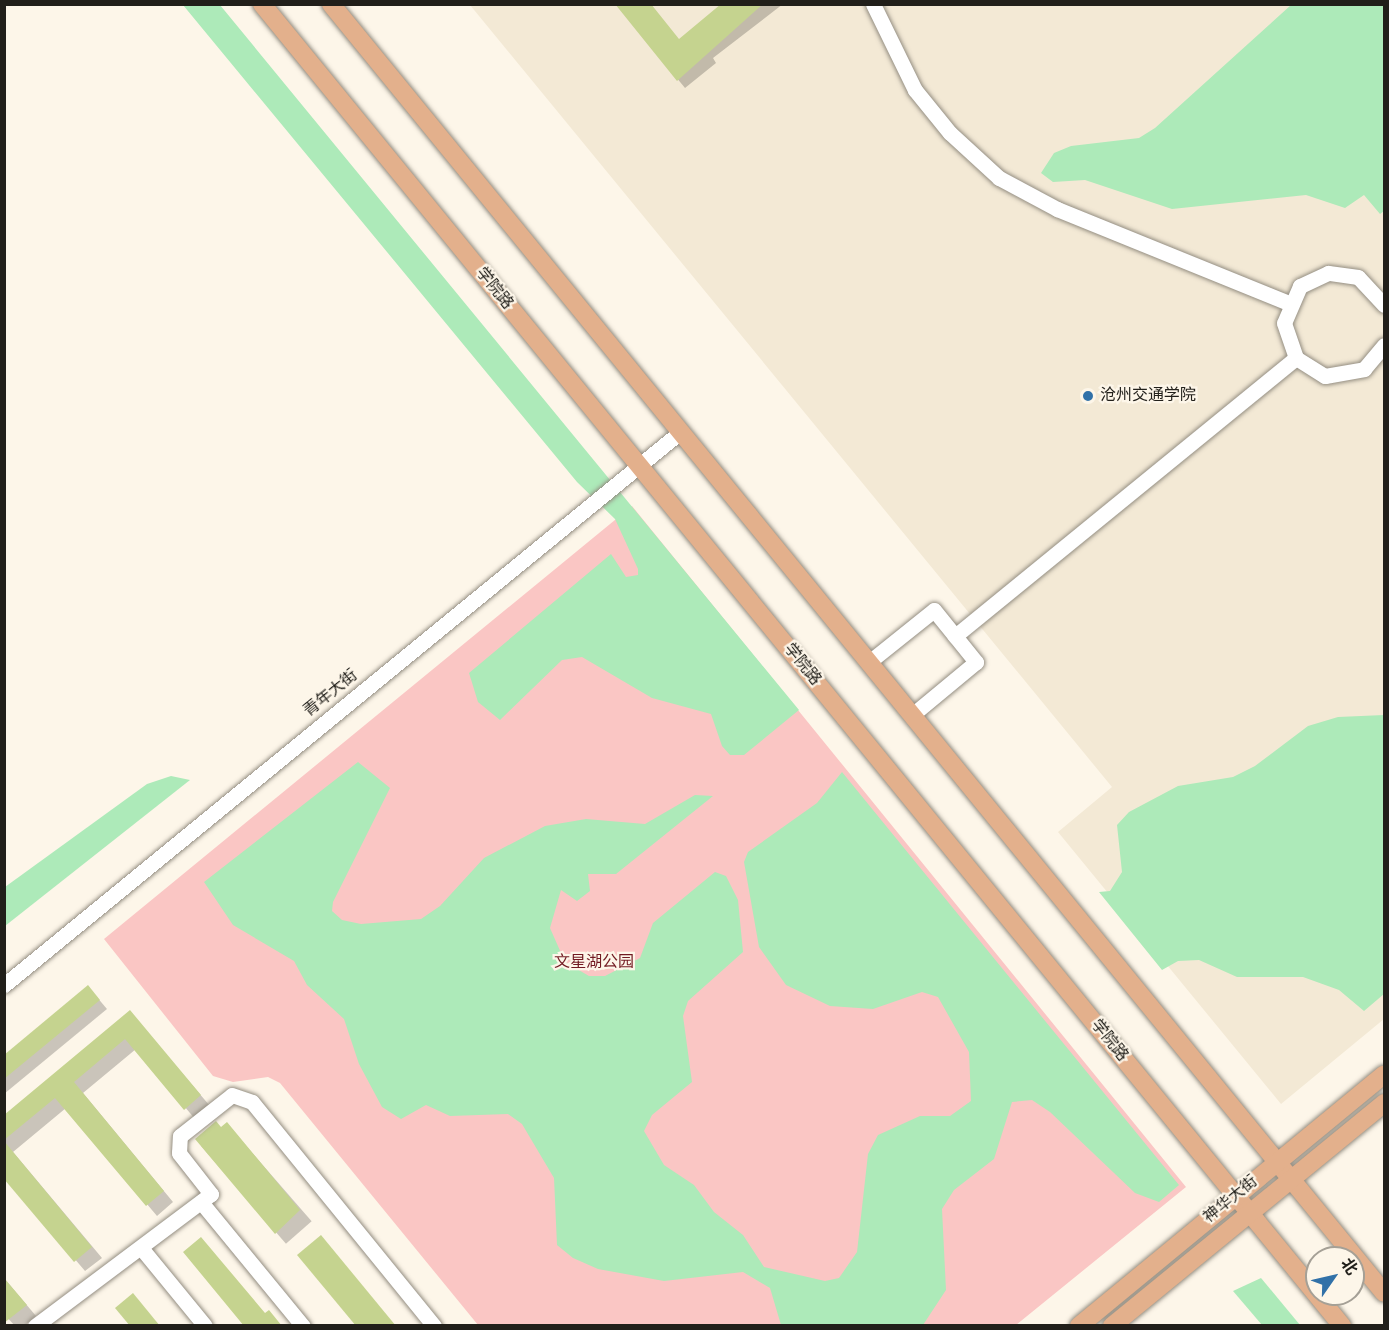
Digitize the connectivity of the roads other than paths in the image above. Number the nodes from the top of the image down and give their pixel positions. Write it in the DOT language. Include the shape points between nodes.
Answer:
graph roads {
  1 [pos="262,4"];
  2 [pos="331,4"];
  3 [pos="873,4"];
  4 [pos="1382,295"];
  5 [pos="1289,303"];
  6 [pos="1384,346"];
  7 [pos="1296,358"];
  8 [pos="680,432"];
  9 [pos="639,466"];
  10 [pos="955,636"];
  11 [pos="869,662"];
  12 [pos="912,715"];
  13 [pos="4,985"];
  14 [pos="1384,1075"];
  15 [pos="1384,1103"];
  16 [pos="1277,1162"];
  17 [pos="1292,1180"];
  18 [pos="1236,1196"];
  19 [pos="201,1202"];
  20 [pos="1250,1214"];
  21 [pos="142,1249"];
  22 [pos="1384,1293"];
  23 [pos="35,1326"];
  24 [pos="205,1326"];
  25 [pos="303,1326"];
  26 [pos="434,1326"];
  27 [pos="1079,1326"];
  28 [pos="1112,1326"];
  29 [pos="1342,1326"];
  1 -- 9 [label="main road, 学院路"];
  2 -- 8 [label="main road"];
  3 -- 5 [label="street" via="915,90 950,133 999,178 1057,209"];
  4 -- 5 [label="street" via="1358,277 1328,273 1300,286"];
  5 -- 7 [label="street" via="1285,333"];
  6 -- 7 [label="street" via="1372,363 1345,376 1315,372"];
  7 -- 10 [label="street"];
  8 -- 9 [label="street, 青年大街"];
  8 -- 11 [label="main road"];
  9 -- 13 [label="street, 青年大街"];
  9 -- 18 [label="main road, 学院路"];
  10 -- 11 [label="street" via="934,610"];
  10 -- 12 [label="street" via="976,662"];
  11 -- 12 [label="main road"];
  12 -- 16 [label="main road"];
  14 -- 16 [label="main road, 神华大街"];
  15 -- 17 [label="main road, 神华大街"];
  16 -- 17 [label="main road"];
  16 -- 18 [label="main road, 神华大街"];
  17 -- 20 [label="main road, 神华大街"];
  17 -- 22 [label="main road"];
  18 -- 20 [label="main road, 学院路"];
  18 -- 27 [label="main road, 神华大街"];
  19 -- 21 [label="street"];
  19 -- 25 [label="street"];
  19 -- 26 [label="street" via="211,1194 179,1153 180,1136 232,1095 252,1102"];
  20 -- 28 [label="main road, 神华大街"];
  20 -- 29 [label="main road, 学院路"];
  21 -- 23 [label="street"];
  21 -- 24 [label="street"];
}
